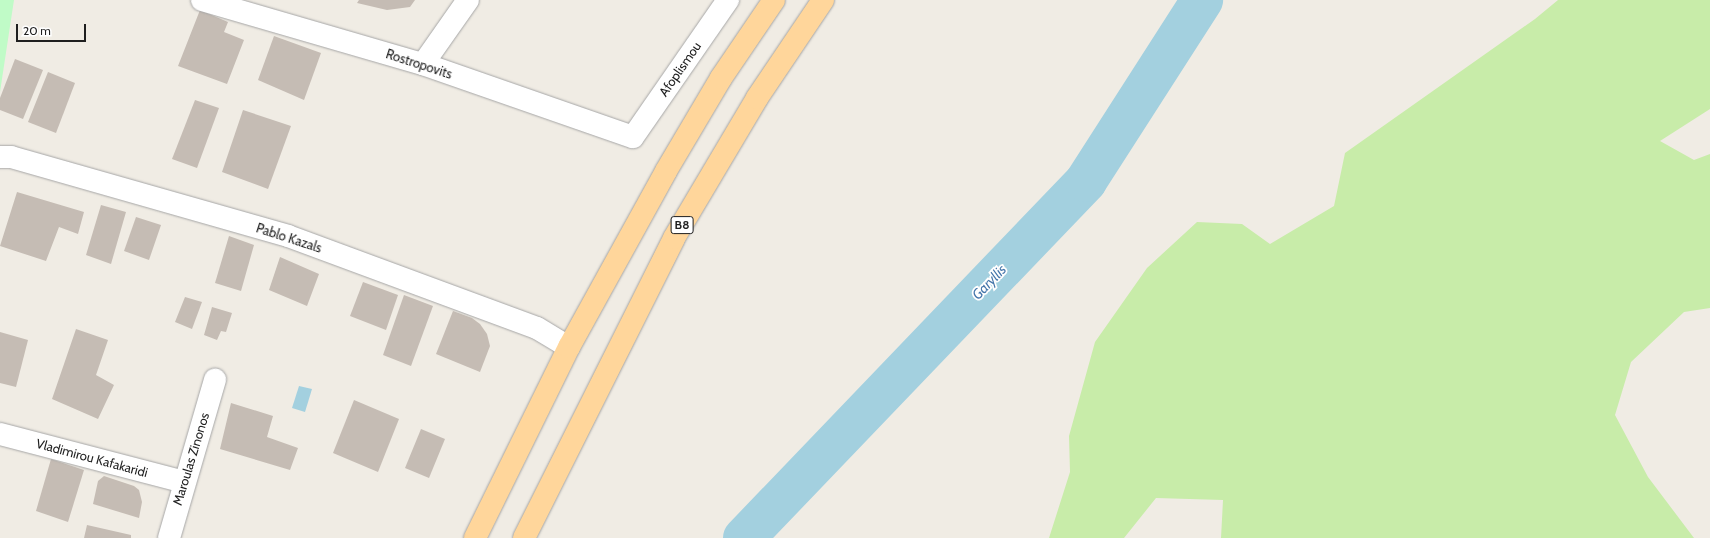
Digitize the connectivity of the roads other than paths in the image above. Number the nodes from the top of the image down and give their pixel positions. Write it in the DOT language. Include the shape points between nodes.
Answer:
graph roads {
  1 [pos="202,0"];
  2 [pos="468,0"];
  3 [pos="728,0"];
  4 [pos="774,0"];
  5 [pos="823,0"];
  6 [pos="423,64"];
  7 [pos="633,137"];
  8 [pos="0,157"];
  9 [pos="569,347"];
  10 [pos="215,380"];
  11 [pos="0,434"];
  12 [pos="184,482"];
  13 [pos="169,538"];
  14 [pos="475,538"];
  15 [pos="524,538"];
  1 -- 6 [label="street, Rostropovits"];
  2 -- 6 [label="street"];
  3 -- 7 [label="street, Afoplismou"];
  4 -- 9 [label="main road" via="722,78 666,171"];
  5 -- 15 [label="main road, B8" via="757,98 674,238"];
  6 -- 7 [label="street, Rostropovits"];
  8 -- 9 [label="street, Pablo Kazals" via="11,157 288,236 537,328"];
  9 -- 14 [label="main road"];
  10 -- 12 [label="street, Maroulas Zinonos"];
  11 -- 12 [label="street, Vladimirou Kafakaridi"];
  12 -- 13 [label="street, Maroulas Zinonos"];
}
